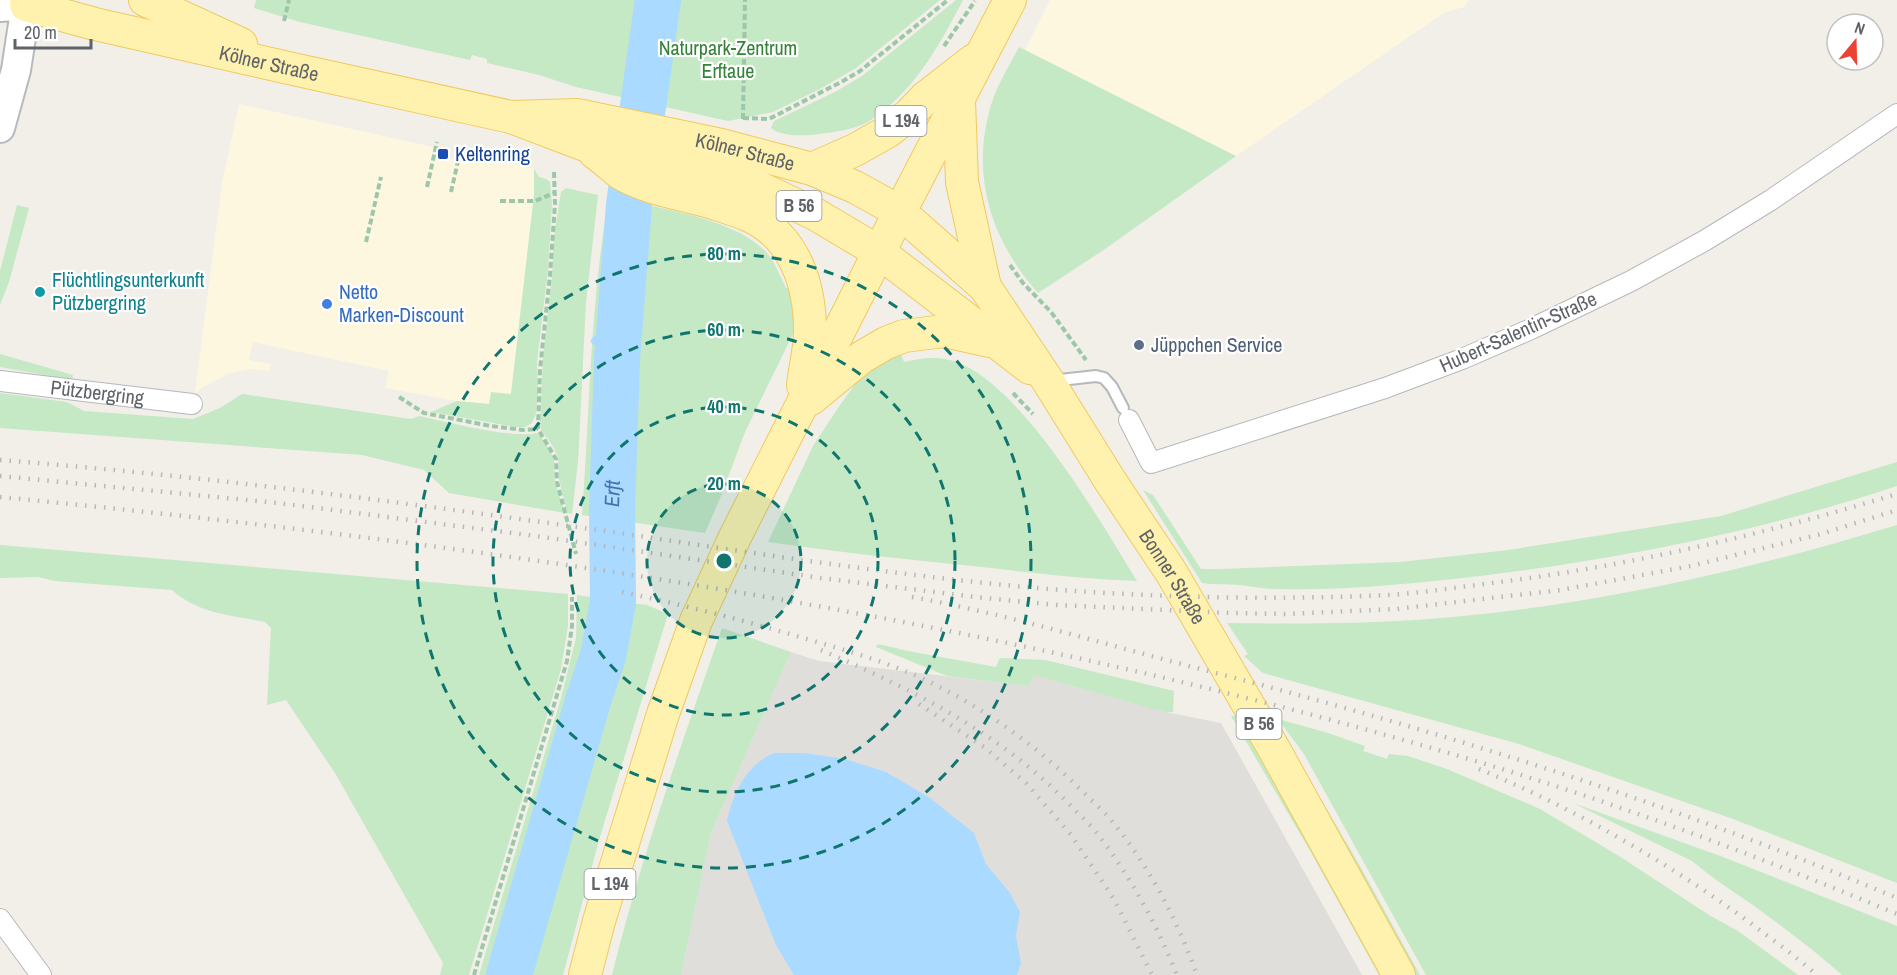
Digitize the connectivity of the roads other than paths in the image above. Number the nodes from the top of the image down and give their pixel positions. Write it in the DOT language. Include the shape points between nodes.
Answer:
graph roads {
  1 [pos="145,0"];
  2 [pos="1010,0"];
  3 [pos="18,3"];
  4 [pos="980,56"];
  5 [pos="293,69"];
  6 [pos="959,97"];
  7 [pos="1897,114"];
  8 [pos="0,128"];
  9 [pos="579,134"];
  10 [pos="720,161"];
  11 [pos="812,169"];
  12 [pos="900,212"];
  13 [pos="879,252"];
  14 [pos="985,287"];
  15 [pos="997,343"];
  16 [pos="0,381"];
  17 [pos="1048,381"];
  18 [pos="192,404"];
  19 [pos="799,410"];
  20 [pos="1126,414"];
  21 [pos="0,920"];
  22 [pos="41,975"];
  23 [pos="585,975"];
  24 [pos="1399,975"];
  1 -- 5 [label="main road, B 56"];
  2 -- 4 [label="main road, L 194"];
  3 -- 5 [label="main road, Kölner Straße / B 56"];
  3 -- 8 [label="main road" via="16,70"];
  4 -- 6 [label="main road, L 194"];
  4 -- 11 [label="main road, L 194" via="886,132"];
  5 -- 9 [label="main road, Kölner Straße / B 56"];
  6 -- 12 [label="main road, L 194"];
  6 -- 14 [label="main road, B 56" via="962,182"];
  7 -- 20 [label="street, Hubert-Salentin-Straße" via="1781,194 1704,241 1631,281 1462,359 1151,463"];
  9 -- 10 [label="main road, Kölner Straße / B 56"];
  9 -- 10 [label="main road, B 56" via="620,173 653,188"];
  10 -- 11 [label="main road, Kölner Straße / B 56"];
  10 -- 13 [label="main road, Kölner Straße / B 56" via="760,188 806,209"];
  10 -- 19 [label="main road, B 56" via="752,217 779,237 802,273 810,332"];
  11 -- 12 [label="main road, Kölner Straße / B 56"];
  12 -- 13 [label="main road, L 194"];
  12 -- 14 [label="main road, Bonner Straße / B 56"];
  13 -- 15 [label="main road, Kölner Straße / B 56"];
  13 -- 19 [label="main road, L 194"];
  14 -- 17 [label="main road, Bonner Straße / B 56"];
  15 -- 17 [label="main road, Kölner Straße / B 56"];
  15 -- 19 [label="main road, L 194" via="944,331 904,336 862,357"];
  16 -- 18 [label="street, Pützbergring"];
  17 -- 20 [label="lane, Hubert-Salentin-Straße" via="1104,378"];
  17 -- 24 [label="main road, Bonner Straße / B 56" via="1171,572"];
  19 -- 23 [label="main road, L 194" via="716,574 689,639"];
  21 -- 22 [label="street"];
}
